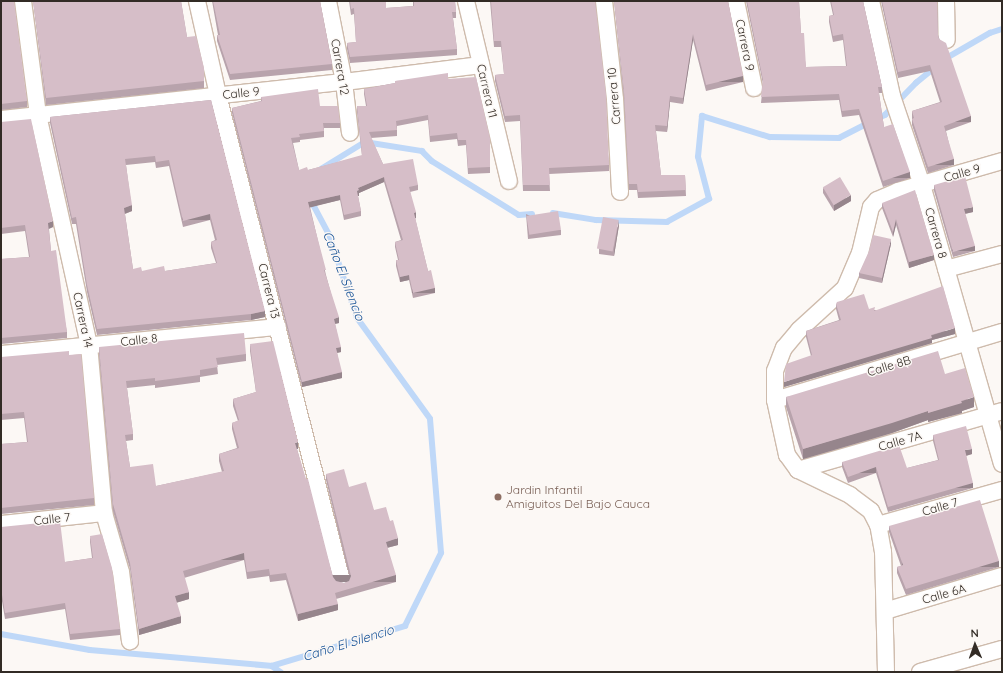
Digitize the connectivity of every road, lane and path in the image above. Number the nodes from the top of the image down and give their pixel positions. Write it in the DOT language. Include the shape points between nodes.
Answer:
graph roads {
  1 [pos="23,1"];
  2 [pos="197,1"];
  3 [pos="328,1"];
  4 [pos="466,1"];
  5 [pos="604,1"];
  6 [pos="736,1"];
  7 [pos="871,1"];
  8 [pos="946,1"];
  9 [pos="947,40"];
  10 [pos="481,65"];
  11 [pos="344,82"];
  12 [pos="754,88"];
  13 [pos="218,95"];
  14 [pos="38,116"];
  15 [pos="1,119"];
  16 [pos="350,133"];
  17 [pos="1002,161"];
  18 [pos="509,181"];
  19 [pos="922,185"];
  20 [pos="620,192"];
  21 [pos="1002,254"];
  22 [pos="946,269"];
  23 [pos="278,327"];
  24 [pos="1002,332"];
  25 [pos="967,342"];
  26 [pos="89,345"];
  27 [pos="1,354"];
  28 [pos="775,400"];
  29 [pos="995,413"];
  30 [pos="1002,464"];
  31 [pos="798,470"];
  32 [pos="1002,490"];
  33 [pos="104,513"];
  34 [pos="1,524"];
  35 [pos="878,525"];
  36 [pos="1002,576"];
  37 [pos="342,581"];
  38 [pos="885,611"];
  39 [pos="130,641"];
  40 [pos="1002,649"];
  41 [pos="886,672"];
  42 [pos="920,672"];
  1 -- 14 [label="street, Carrera 14"];
  2 -- 13 [label="street, Carrera 13"];
  3 -- 11 [label="street, Carrera 12"];
  4 -- 10 [label="street, Carrera 11"];
  5 -- 20 [label="street, Carrera 10" via="615,100"];
  6 -- 12 [label="street, Carrera 9"];
  7 -- 19 [label="street, Carrera 8" via="892,96"];
  8 -- 9 [label="street"];
  10 -- 11 [label="street, Calle 9"];
  10 -- 18 [label="street, Carrera 11"];
  11 -- 13 [label="street, Calle 9"];
  11 -- 16 [label="street, Carrera 12"];
  13 -- 14 [label="street, Calle 9"];
  13 -- 23 [label="street, Carrera 13"];
  14 -- 15 [label="street, Calle 9"];
  14 -- 26 [label="street, Carrera 14"];
  17 -- 19 [label="street, Calle 9"];
  19 -- 22 [label="street, Carrera 8"];
  19 -- 28 [label="street, Calle 9" via="877,200 871,207 860,253 845,288 799,330 784,348 775,371"];
  21 -- 22 [label="street"];
  22 -- 25 [label="street, Carrera 8"];
  23 -- 26 [label="street, Calle 8"];
  23 -- 37 [label="street, Carrera 13"];
  24 -- 25 [label="street, Calle 8B"];
  25 -- 28 [label="street, Calle 8B"];
  25 -- 29 [label="street, Carrera 8"];
  26 -- 27 [label="street, Calle 8"];
  26 -- 33 [label="street, Carrera 14"];
  28 -- 31 [label="street, Calle 9" via="787,456"];
  29 -- 30 [label="street, Carrera 8"];
  29 -- 31 [label="street, Calle 7A"];
  31 -- 35 [label="street" via="850,495 871,511"];
  32 -- 35 [label="street, Calle 7"];
  33 -- 34 [label="street, Calle 7"];
  33 -- 39 [label="street, Carrera 14" via="121,572"];
  35 -- 38 [label="street" via="883,552"];
  36 -- 38 [label="street, Calle 6A"];
  38 -- 41 [label="street"];
  40 -- 42 [label="street"];
}
